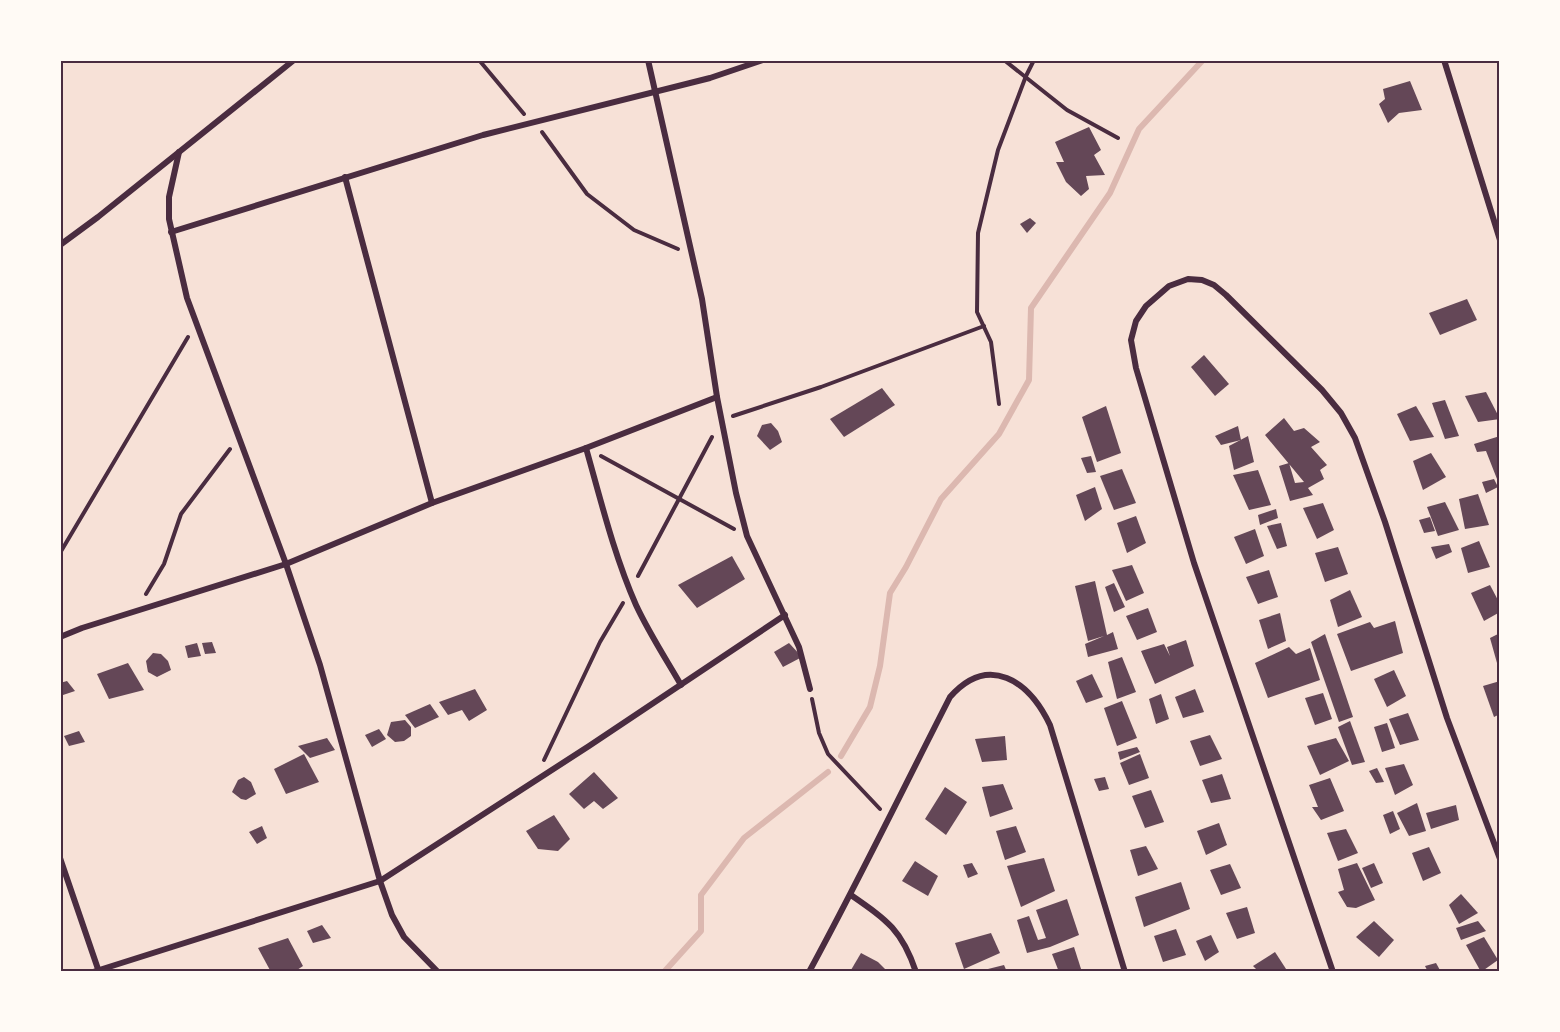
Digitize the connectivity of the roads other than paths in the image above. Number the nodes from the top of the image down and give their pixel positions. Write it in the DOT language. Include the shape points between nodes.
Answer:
graph roads {
  1 [pos="294,60"];
  2 [pos="648,60"];
  3 [pos="763,60"];
  4 [pos="1444,60"];
  5 [pos="656,90"];
  6 [pos="179,152"];
  7 [pos="345,177"];
  8 [pos="171,232"];
  9 [pos="1500,240"];
  10 [pos="60,245"];
  11 [pos="717,397"];
  12 [pos="586,448"];
  13 [pos="432,503"];
  14 [pos="286,564"];
  15 [pos="785,615"];
  16 [pos="60,637"];
  17 [pos="681,685"];
  18 [pos="810,689"];
  19 [pos="60,858"];
  20 [pos="1500,859"];
  21 [pos="380,881"];
  22 [pos="851,896"];
  23 [pos="97,971"];
  24 [pos="438,972"];
  25 [pos="809,972"];
  26 [pos="916,972"];
  27 [pos="1125,972"];
  28 [pos="1333,972"];
  1 -- 6 [label="street"];
  2 -- 5 [label="street"];
  3 -- 5 [label="street" via="710,78"];
  4 -- 9 [label="street"];
  5 -- 7 [label="street"];
  5 -- 11 [label="street" via="702,299"];
  6 -- 8 [label="street" via="169,197"];
  6 -- 10 [label="street"];
  7 -- 8 [label="street"];
  7 -- 13 [label="street"];
  8 -- 14 [label="street" via="187,298"];
  11 -- 12 [label="street"];
  11 -- 15 [label="street" via="747,536"];
  12 -- 13 [label="street"];
  12 -- 17 [label="street" via="630,590"];
  13 -- 14 [label="street"];
  14 -- 16 [label="street"];
  14 -- 21 [label="street" via="320,665"];
  15 -- 17 [label="street"];
  15 -- 18 [label="street" via="799,647"];
  17 -- 21 [label="street"];
  19 -- 23 [label="street"];
  20 -- 28 [label="street" via="1447,718 1385,522 1355,438 1341,413 1214,285 1188,279 1169,286 1155,296 1136,321 1131,340 1136,368 1194,563"];
  21 -- 23 [label="street"];
  21 -- 24 [label="street" via="404,937"];
  22 -- 25 [label="street"];
  22 -- 26 [label="street" via="884,918 898,934"];
  22 -- 27 [label="street" via="950,697 976,676 1000,675 1028,692 1050,725"];
}
